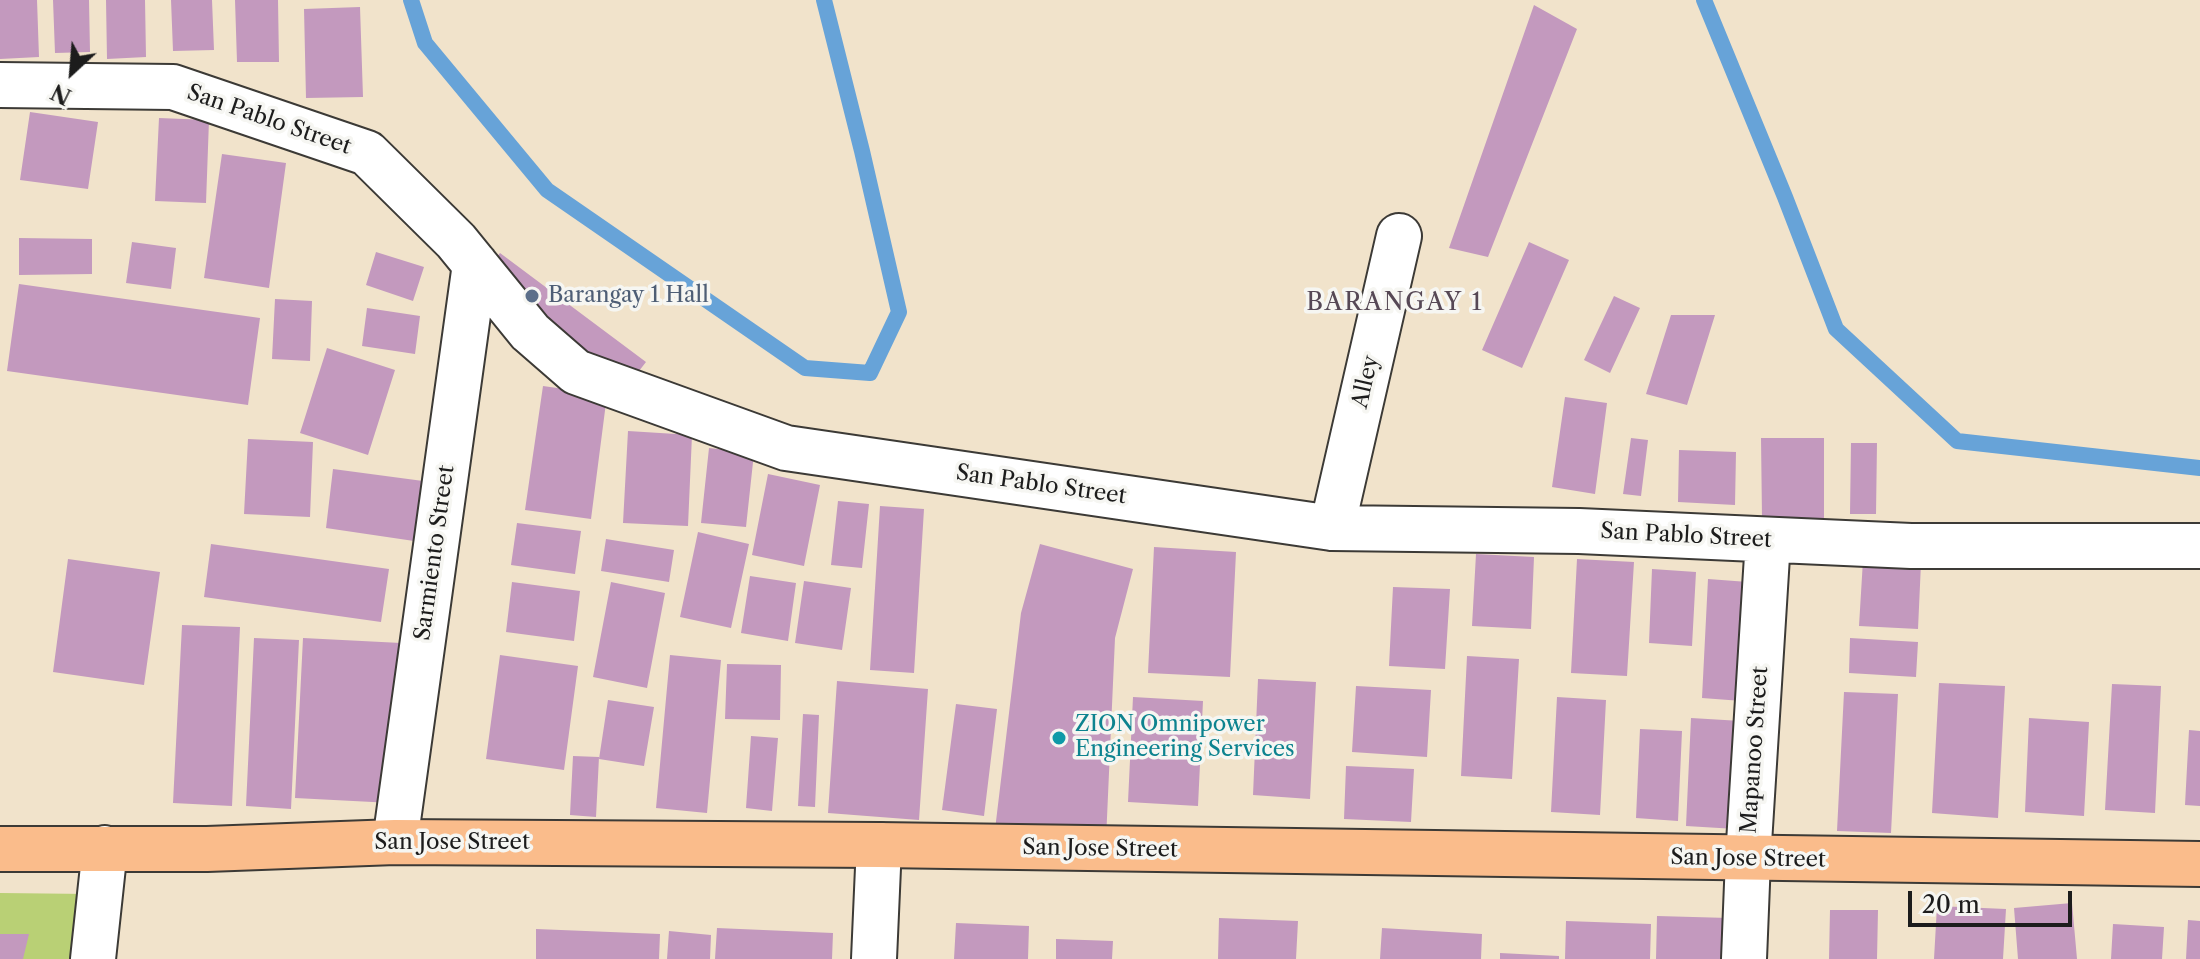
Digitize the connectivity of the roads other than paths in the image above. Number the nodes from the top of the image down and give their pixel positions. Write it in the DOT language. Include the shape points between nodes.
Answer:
graph roads {
  1 [pos="0,85"];
  2 [pos="1399,236"];
  3 [pos="475,264"];
  4 [pos="1332,528"];
  5 [pos="1768,540"];
  6 [pos="2200,546"];
  7 [pos="395,842"];
  8 [pos="879,845"];
  9 [pos="105,848"];
  10 [pos="0,849"];
  11 [pos="1748,859"];
  12 [pos="2200,864"];
  13 [pos="93,959"];
  14 [pos="874,959"];
  15 [pos="1744,959"];
  1 -- 3 [label="street, San Pablo Street" via="173,87 367,153"];
  2 -- 4 [label="street, Alley"];
  3 -- 4 [label="street, San Pablo Street" via="530,332 576,372 786,448"];
  3 -- 7 [label="street, Sarmiento Street"];
  4 -- 5 [label="street, San Pablo Street"];
  5 -- 6 [label="street, San Pablo Street" via="1911,546"];
  5 -- 11 [label="street, Mapanoo Street"];
  7 -- 8 [label="main road, San Jose Street"];
  7 -- 9 [label="main road, San Jose Street"];
  8 -- 11 [label="main road, San Jose Street"];
  8 -- 14 [label="street"];
  9 -- 10 [label="main road, San Jose Street"];
  9 -- 13 [label="street"];
  11 -- 12 [label="main road, San Jose Street"];
  11 -- 15 [label="street, Mapanoo Street"];
}
